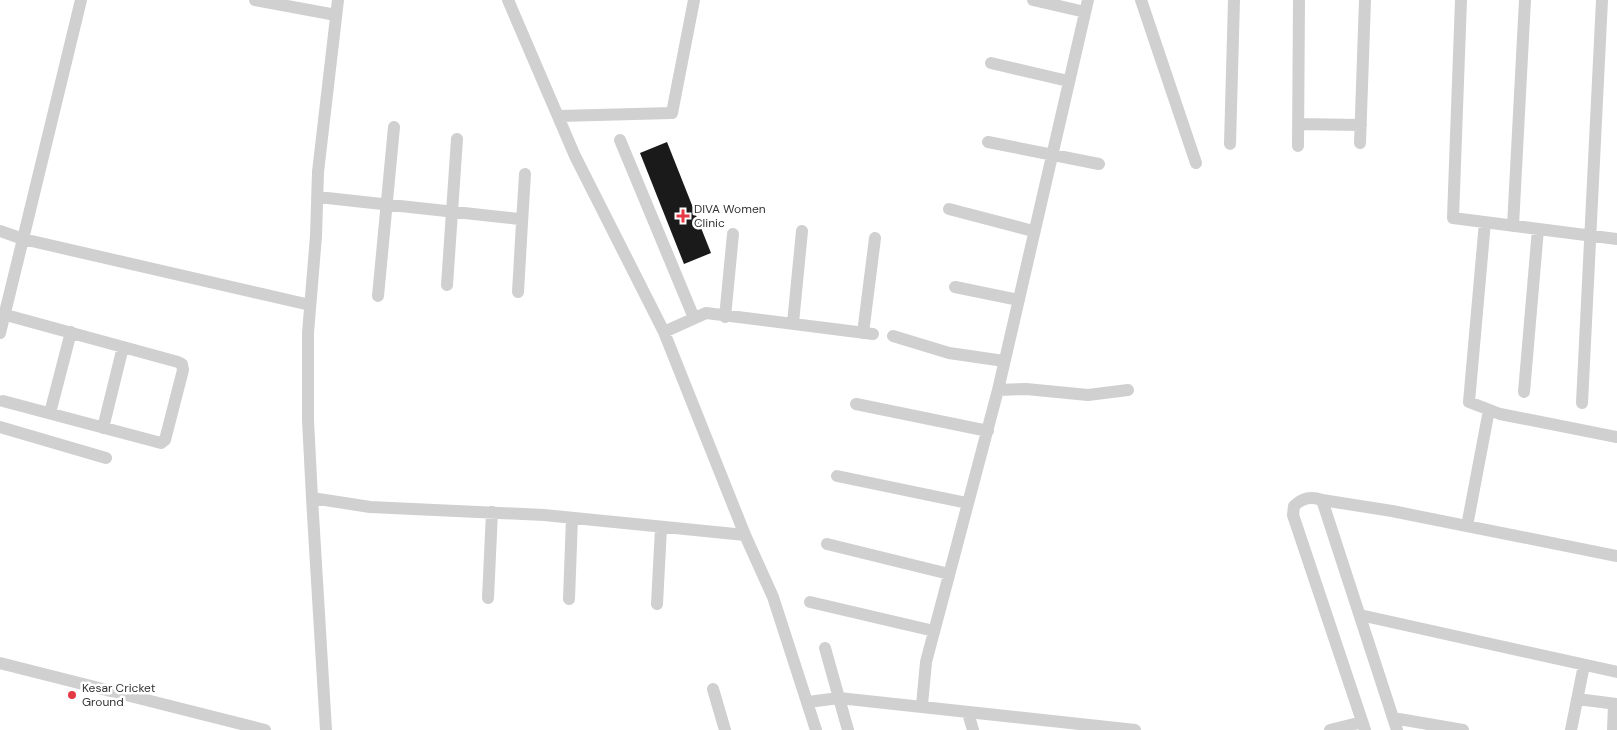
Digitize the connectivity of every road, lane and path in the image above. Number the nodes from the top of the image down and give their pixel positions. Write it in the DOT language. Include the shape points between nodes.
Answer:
graph roads {
  1 [pos="81,0"];
  2 [pos="255,0"];
  3 [pos="338,0"];
  4 [pos="508,0"];
  5 [pos="694,0"];
  6 [pos="1033,0"];
  7 [pos="1140,0"];
  8 [pos="1234,0"];
  9 [pos="1299,0"];
  10 [pos="1365,0"];
  11 [pos="1462,0"];
  12 [pos="1525,0"];
  13 [pos="1602,0"];
  14 [pos="1087,6"];
  15 [pos="336,15"];
  16 [pos="991,64"];
  17 [pos="1068,80"];
  18 [pos="559,116"];
  19 [pos="1298,124"];
  20 [pos="1361,125"];
  21 [pos="394,127"];
  22 [pos="457,139"];
  23 [pos="620,140"];
  24 [pos="988,142"];
  25 [pos="1360,143"];
  26 [pos="1230,144"];
  27 [pos="1298,146"];
  28 [pos="1051,154"];
  29 [pos="1196,163"];
  30 [pos="1099,164"];
  31 [pos="526,174"];
  32 [pos="318,197"];
  33 [pos="385,205"];
  34 [pos="950,209"];
  35 [pos="453,212"];
  36 [pos="1485,222"];
  37 [pos="522,223"];
  38 [pos="1513,226"];
  39 [pos="1538,229"];
  40 [pos="0,231"];
  41 [pos="802,231"];
  42 [pos="1033,231"];
  43 [pos="733,234"];
  44 [pos="1590,236"];
  45 [pos="875,238"];
  46 [pos="23,239"];
  47 [pos="1617,239"];
  48 [pos="447,286"];
  49 [pos="955,287"];
  50 [pos="518,292"];
  51 [pos="378,296"];
  52 [pos="1019,300"];
  53 [pos="310,305"];
  54 [pos="6,314"];
  55 [pos="725,317"];
  56 [pos="694,318"];
  57 [pos="793,323"];
  58 [pos="71,332"];
  59 [pos="664,332"];
  60 [pos="0,333"];
  61 [pos="893,336"];
  62 [pos="122,346"];
  63 [pos="1004,361"];
  64 [pos="998,390"];
  65 [pos="1128,390"];
  66 [pos="1524,392"];
  67 [pos="3,401"];
  68 [pos="1582,403"];
  69 [pos="856,404"];
  70 [pos="1489,410"];
  71 [pos="50,413"];
  72 [pos="0,427"];
  73 [pos="102,428"];
  74 [pos="988,431"];
  75 [pos="1617,437"];
  76 [pos="106,458"];
  77 [pos="837,476"];
  78 [pos="312,498"];
  79 [pos="1322,500"];
  80 [pos="967,504"];
  81 [pos="492,512"];
  82 [pos="572,518"];
  83 [pos="1467,526"];
  84 [pos="661,528"];
  85 [pos="745,535"];
  86 [pos="827,544"];
  87 [pos="1617,556"];
  88 [pos="949,574"];
  89 [pos="488,598"];
  90 [pos="569,600"];
  91 [pos="810,602"];
  92 [pos="658,604"];
  93 [pos="1360,615"];
  94 [pos="934,631"];
  95 [pos="825,648"];
  96 [pos="0,663"];
  97 [pos="1584,665"];
  98 [pos="1617,672"];
  99 [pos="713,689"];
  100 [pos="839,698"];
  101 [pos="1577,699"];
  102 [pos="808,702"];
  103 [pos="1616,704"];
  104 [pos="922,705"];
  105 [pos="968,713"];
  106 [pos="1393,718"];
  107 [pos="1364,726"];
  108 [pos="1070,727"];
  109 [pos="265,730"];
  110 [pos="326,730"];
  111 [pos="725,730"];
  112 [pos="816,730"];
  113 [pos="848,730"];
  114 [pos="973,730"];
  115 [pos="1135,730"];
  116 [pos="1330,730"];
  117 [pos="1397,730"];
  118 [pos="1463,730"];
  119 [pos="1571,730"];
  120 [pos="1613,730"];
  1 -- 46 [label="street"];
  2 -- 15 [label="street"];
  3 -- 15 [label="street"];
  4 -- 18 [label="street"];
  5 -- 18 [label="street" via="672,113"];
  6 -- 14 [label="street"];
  7 -- 29 [label="street"];
  8 -- 26 [label="street"];
  9 -- 19 [label="street"];
  10 -- 20 [label="street"];
  11 -- 36 [label="street" via="1453,218"];
  12 -- 38 [label="street"];
  13 -- 44 [label="street"];
  14 -- 17 [label="street"];
  15 -- 32 [label="street"];
  16 -- 17 [label="street"];
  17 -- 28 [label="street"];
  18 -- 59 [label="street"];
  19 -- 20 [label="street"];
  19 -- 27 [label="street"];
  20 -- 25 [label="street"];
  21 -- 33 [label="street"];
  22 -- 35 [label="street"];
  23 -- 56 [label="street"];
  24 -- 28 [label="street"];
  28 -- 30 [label="street"];
  28 -- 42 [label="street"];
  31 -- 37 [label="street"];
  32 -- 33 [label="street"];
  32 -- 53 [label="street"];
  33 -- 35 [label="street"];
  33 -- 51 [label="street"];
  34 -- 42 [label="street"];
  35 -- 37 [label="street" via="519,219"];
  35 -- 48 [label="street"];
  36 -- 38 [label="street"];
  36 -- 70 [label="street" via="1469,402"];
  37 -- 50 [label="street"];
  38 -- 39 [label="street"];
  39 -- 44 [label="street"];
  39 -- 66 [label="street"];
  40 -- 46 [label="street"];
  41 -- 57 [label="street"];
  42 -- 52 [label="street"];
  43 -- 55 [label="street"];
  44 -- 47 [label="street"];
  44 -- 68 [label="street"];
  45 -- 57 [label="street" via="868,334"];
  46 -- 53 [label="street"];
  46 -- 54 [label="street"];
  49 -- 52 [label="street"];
  52 -- 63 [label="street"];
  53 -- 78 [label="street" via="308,420"];
  54 -- 58 [label="street"];
  54 -- 60 [label="street"];
  55 -- 56 [label="street" via="706,313"];
  55 -- 57 [label="street"];
  56 -- 59 [label="street"];
  58 -- 62 [label="street"];
  58 -- 71 [label="street"];
  59 -- 85 [label="street"];
  61 -- 63 [label="street" via="949,353"];
  62 -- 73 [label="street"];
  62 -- 73 [label="street" via="180,363 183,370 164,442"];
  63 -- 64 [label="street"];
  64 -- 65 [label="street" via="1026,389 1088,395"];
  64 -- 74 [label="street"];
  67 -- 71 [label="street"];
  69 -- 74 [label="street"];
  70 -- 75 [label="street"];
  70 -- 83 [label="street"];
  71 -- 73 [label="street"];
  72 -- 76 [label="street"];
  74 -- 80 [label="street"];
  77 -- 80 [label="street"];
  78 -- 81 [label="street" via="370,507"];
  78 -- 110 [label="street"];
  79 -- 83 [label="street"];
  79 -- 93 [label="street"];
  79 -- 107 [label="street" via="1304,498 1294,506 1293,515"];
  80 -- 88 [label="street"];
  81 -- 82 [label="street"];
  81 -- 89 [label="street"];
  82 -- 84 [label="street"];
  82 -- 90 [label="street"];
  83 -- 87 [label="street"];
  84 -- 85 [label="street"];
  84 -- 92 [label="street"];
  85 -- 102 [label="street" via="773,597"];
  86 -- 88 [label="street"];
  88 -- 94 [label="street"];
  91 -- 94 [label="street"];
  93 -- 97 [label="street"];
  93 -- 106 [label="street"];
  94 -- 104 [label="street" via="926,662"];
  95 -- 100 [label="street"];
  96 -- 109 [label="street"];
  97 -- 98 [label="street"];
  97 -- 101 [label="street"];
  99 -- 111 [label="street"];
  100 -- 102 [label="street"];
  100 -- 104 [label="street"];
  100 -- 113 [label="street"];
  101 -- 103 [label="street"];
  101 -- 119 [label="street"];
  102 -- 112 [label="street"];
  103 -- 120 [label="street"];
  104 -- 105 [label="street"];
  105 -- 108 [label="street"];
  105 -- 114 [label="street"];
  106 -- 117 [label="street"];
  106 -- 118 [label="street"];
  107 -- 116 [label="street"];
  108 -- 115 [label="street"];
}
